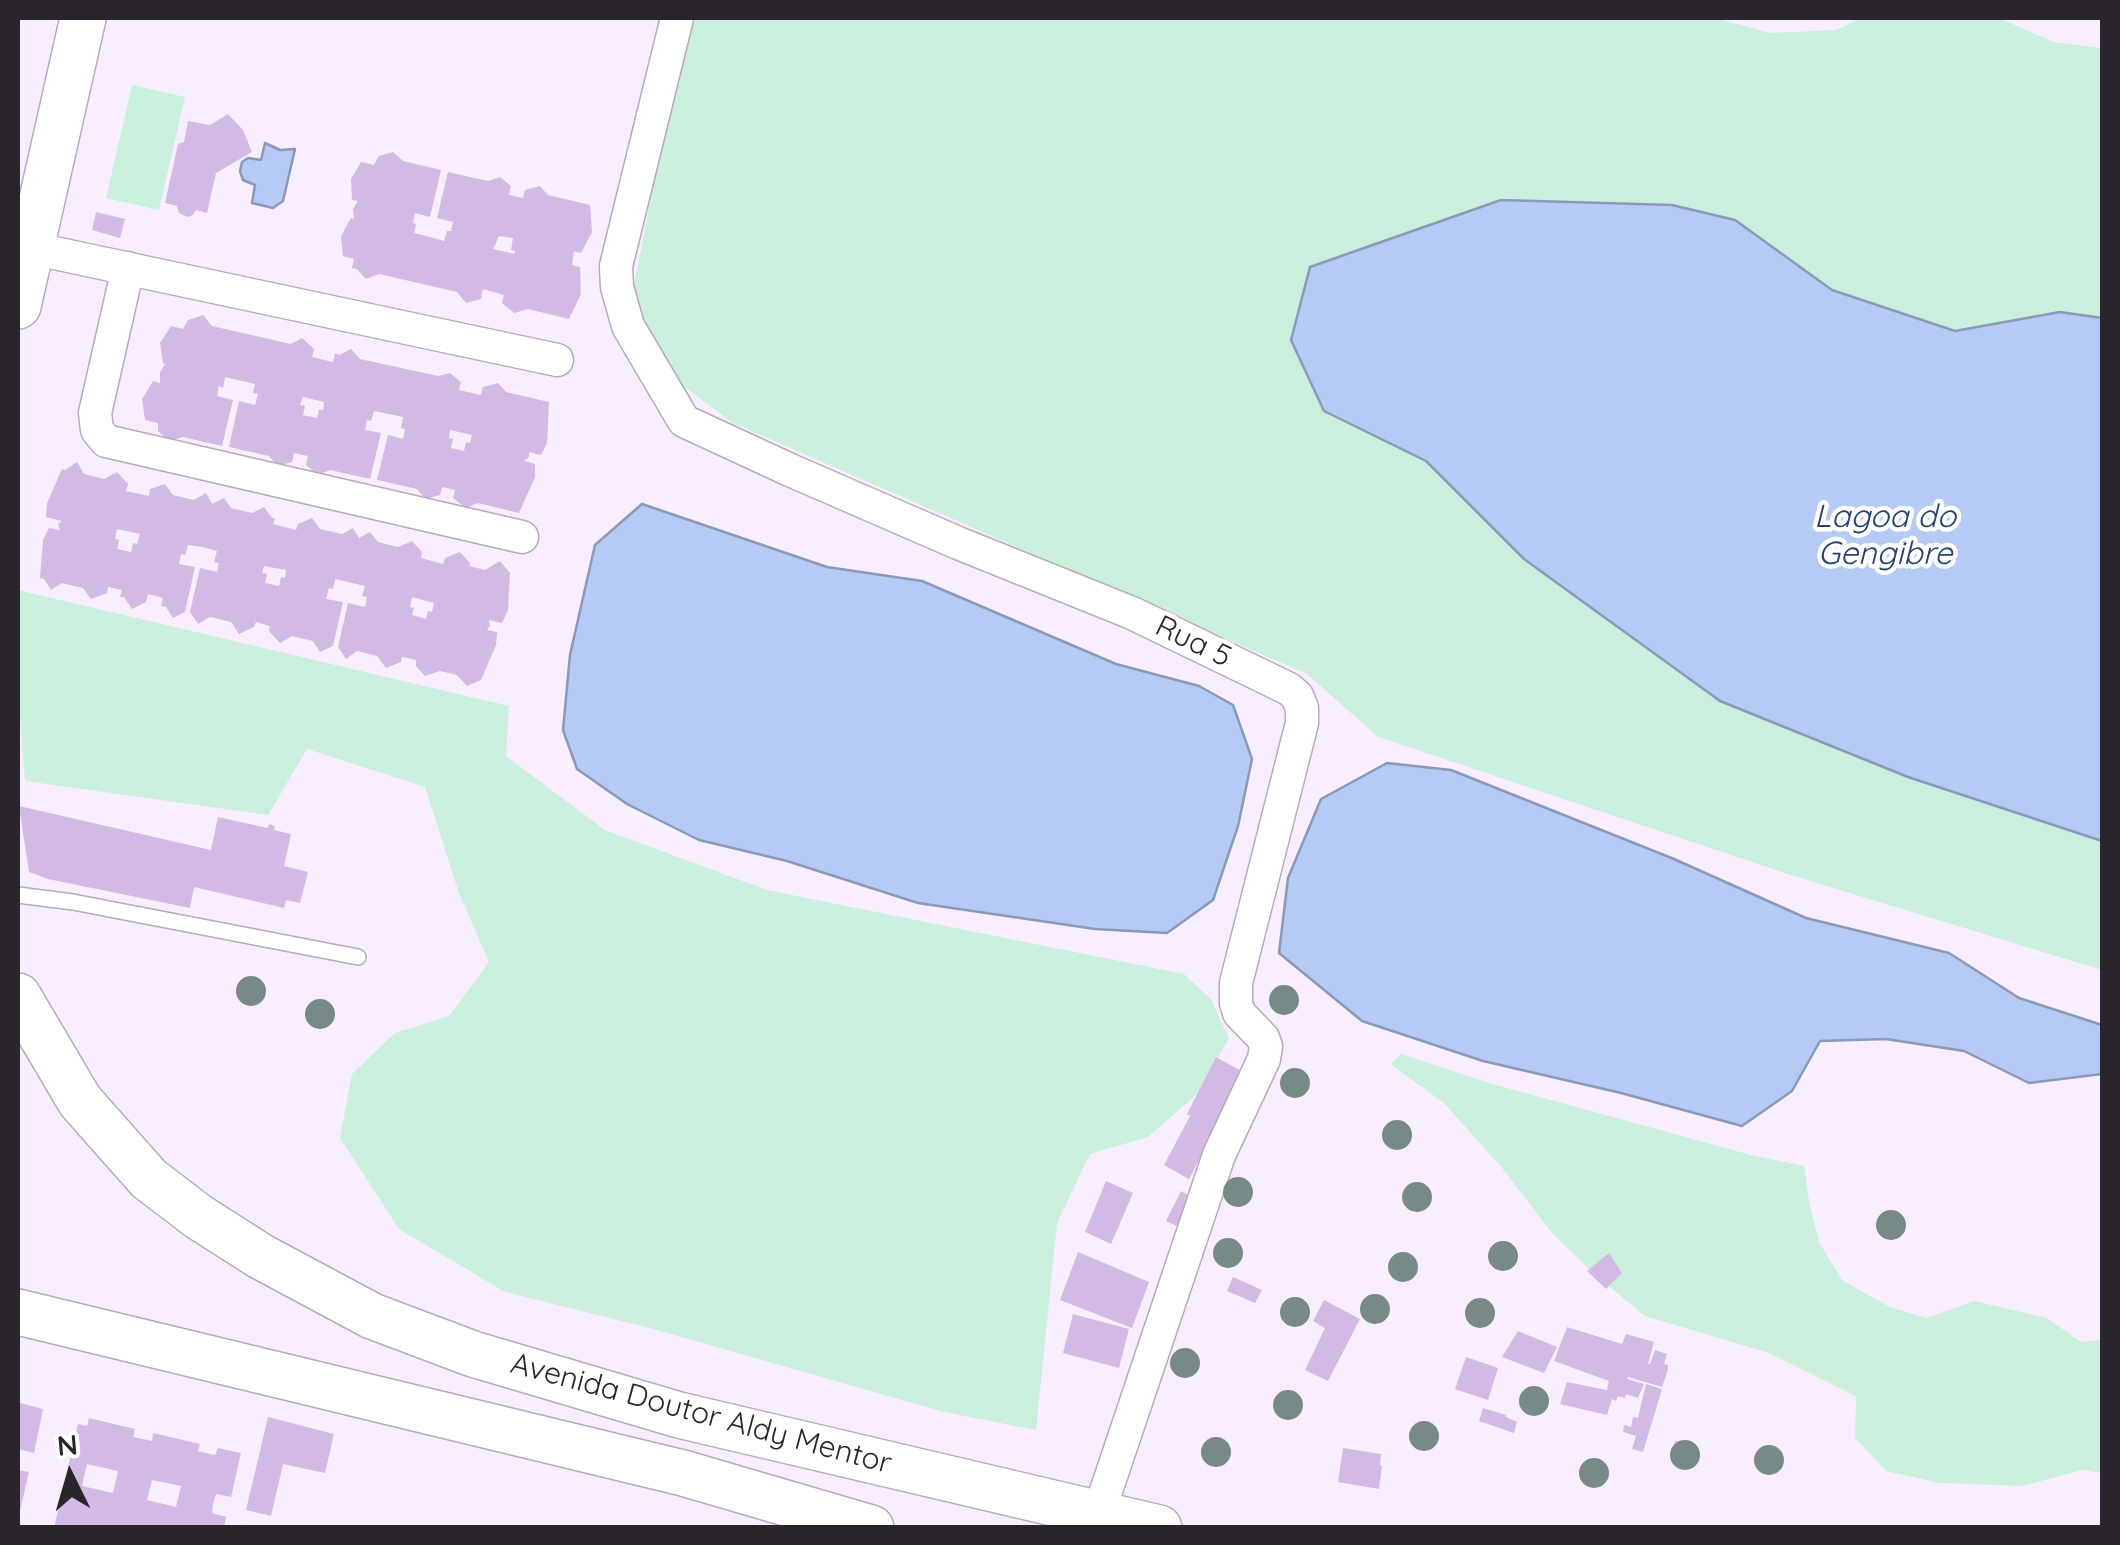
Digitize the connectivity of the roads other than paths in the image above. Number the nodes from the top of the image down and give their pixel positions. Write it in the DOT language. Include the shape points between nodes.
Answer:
graph roads {
  1 [pos="83,18"];
  2 [pos="677,18"];
  3 [pos="31,248"];
  4 [pos="128,268"];
  5 [pos="18,306"];
  6 [pos="557,360"];
  7 [pos="522,538"];
  8 [pos="18,895"];
  9 [pos="358,957"];
  10 [pos="18,996"];
  11 [pos="18,1312"];
  12 [pos="1099,1512"];
  13 [pos="871,1528"];
  14 [pos="1159,1528"];
  1 -- 3 [label="street"];
  2 -- 12 [label="street, Rua 5" via="616,266 628,326 684,421 1132,612 1289,688 1302,708 1236,983 1239,1013 1263,1038 1264,1060 1218,1154"];
  3 -- 4 [label="street"];
  3 -- 5 [label="street"];
  4 -- 6 [label="street"];
  4 -- 7 [label="street" via="95,412 106,440"];
  8 -- 9 [label="lane"];
  10 -- 12 [label="street, Avenida Doutor Aldy Mentor" via="80,1101 149,1179 260,1256 372,1316 473,1354 680,1415"];
  11 -- 13 [label="street, Avenida Doutor Aldy Mentor" via="683,1473"];
  12 -- 14 [label="street, Avenida Doutor Aldy Mentor"];
}
